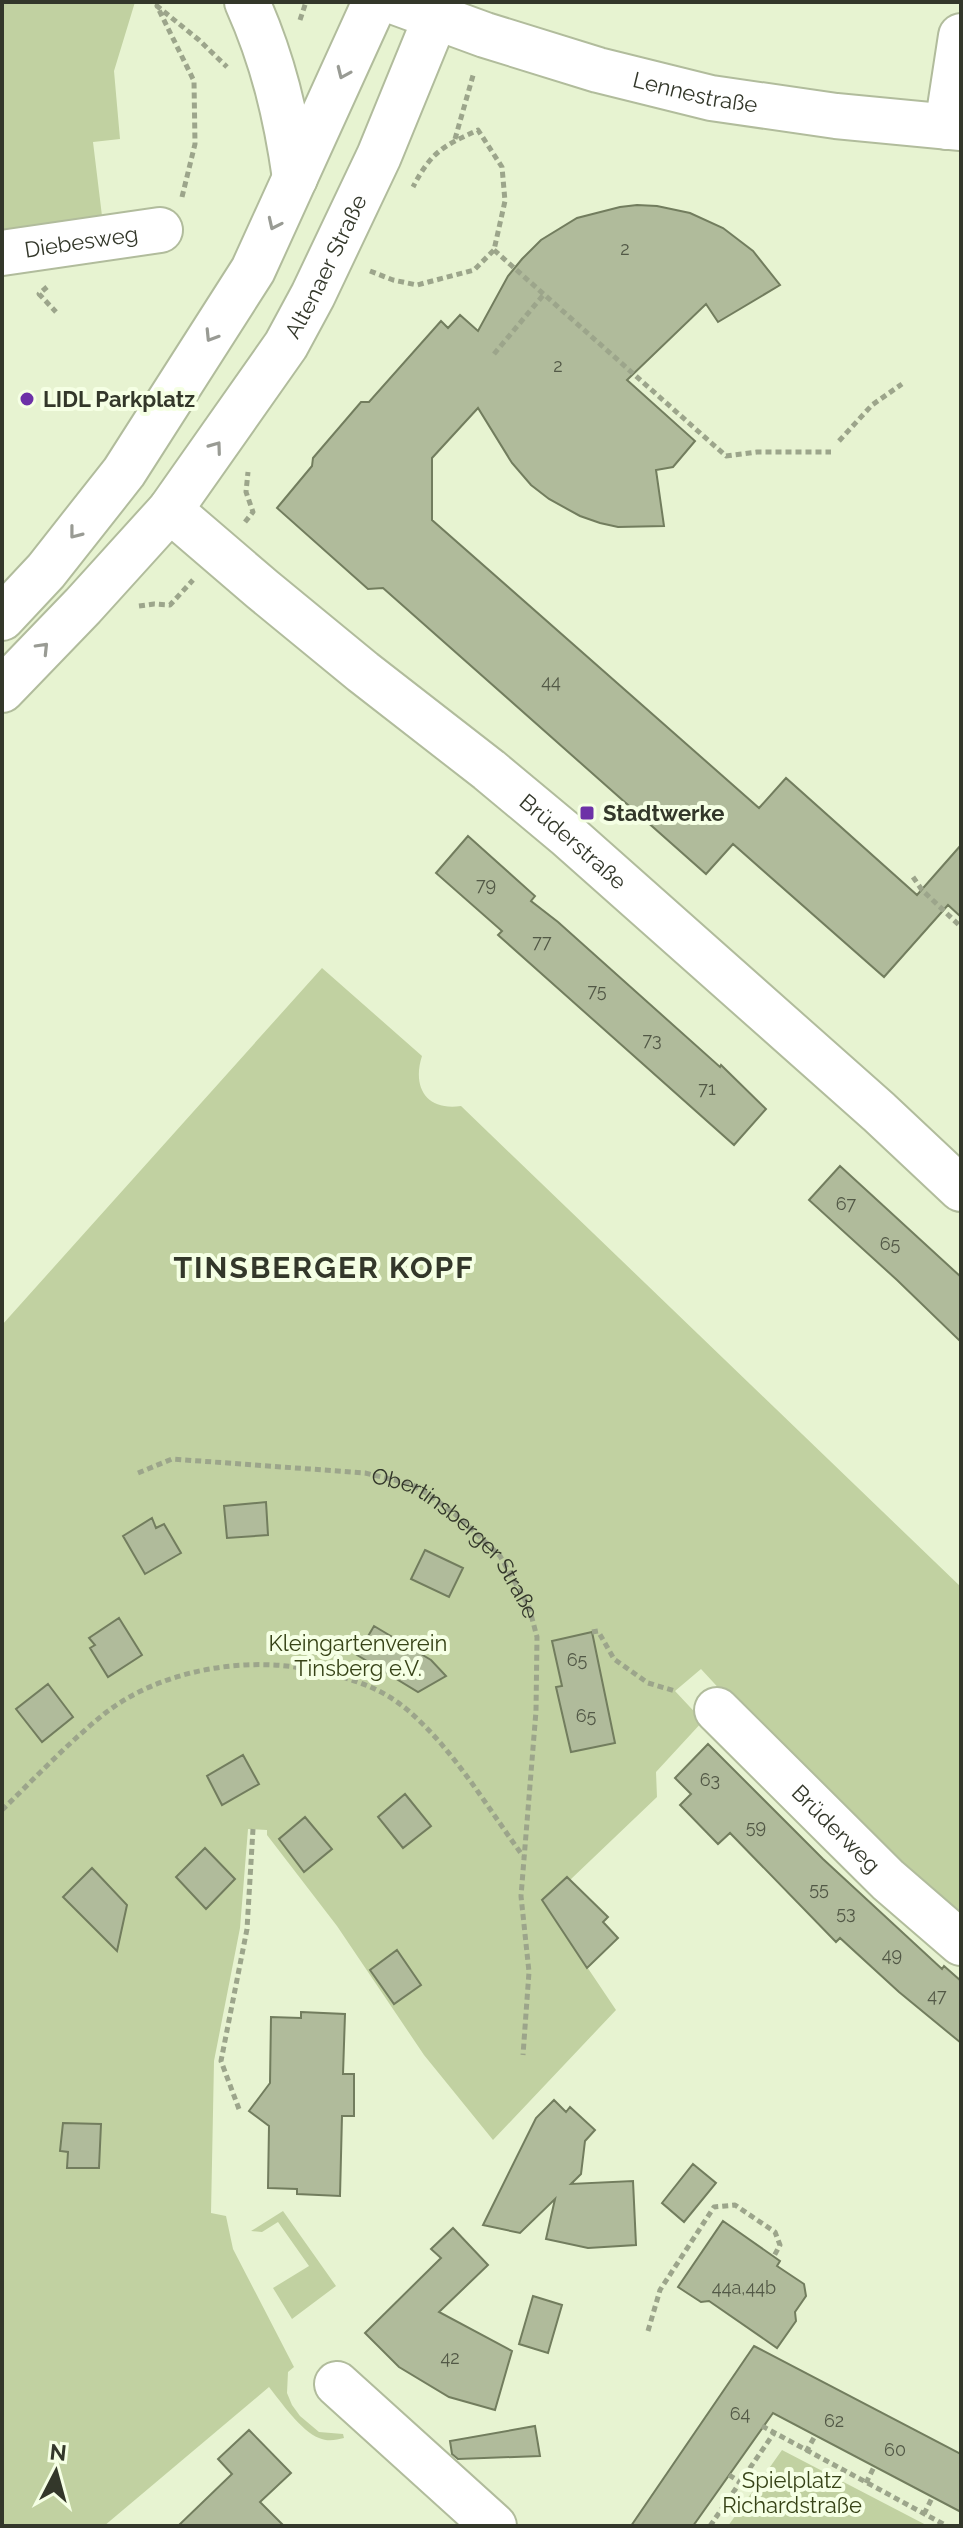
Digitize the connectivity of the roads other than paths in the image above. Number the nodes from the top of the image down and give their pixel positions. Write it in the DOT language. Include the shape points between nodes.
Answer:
graph roads {
  1 [pos="247,2"];
  2 [pos="375,2"];
  3 [pos="395,2"];
  4 [pos="439,10"];
  5 [pos="961,36"];
  6 [pos="954,128"];
  7 [pos="295,178"];
  8 [pos="160,230"];
  9 [pos="2,253"];
  10 [pos="124,472"];
  11 [pos="170,510"];
  12 [pos="2,618"];
  13 [pos="2,690"];
  14 [pos="961,1189"];
  15 [pos="717,1710"];
  16 [pos="961,1943"];
  17 [pos="337,2384"];
  18 [pos="494,2526"];
  1 -- 7 [label="main road" via="272,64"];
  2 -- 7 [label="main road, one-way"];
  3 -- 4 [label="main road, Lennestraße"];
  4 -- 6 [label="main road, Lennestraße" via="598,70 711,98"];
  11 -- 4 [label="main road, Altenaer Straße, one-way" via="286,345 313,295"];
  5 -- 6 [label="main road"];
  7 -- 10 [label="main road, one-way" via="253,270"];
  8 -- 9 [label="main road, Diebesweg"];
  10 -- 11 [label="main road"];
  10 -- 12 [label="main road, one-way"];
  13 -- 11 [label="main road, Altenaer Straße, one-way"];
  11 -- 14 [label="main road, Brüderstraße" via="567,835"];
  15 -- 16 [label="main road, Brüderweg" via="888,1880"];
  17 -- 18 [label="main road"];
}
